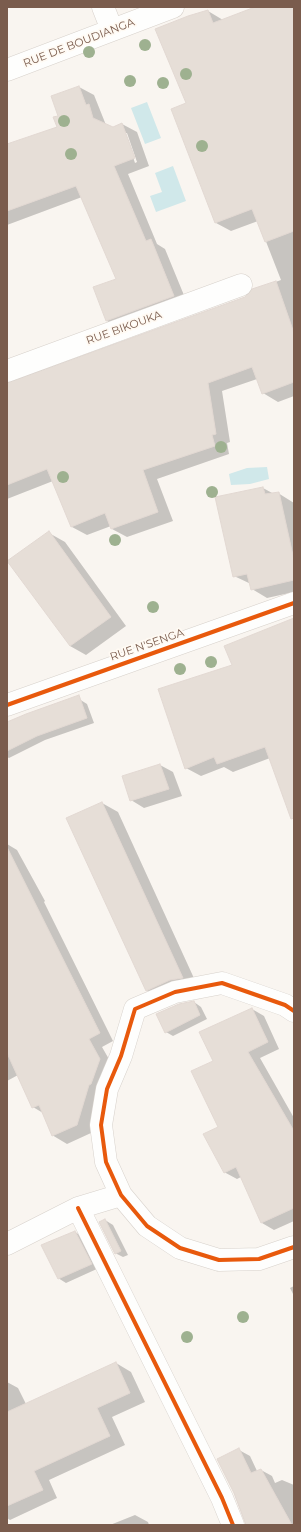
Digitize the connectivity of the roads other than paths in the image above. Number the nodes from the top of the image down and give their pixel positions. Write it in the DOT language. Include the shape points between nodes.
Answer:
graph roads {
  1 [pos="103,7"];
  2 [pos="173,7"];
  3 [pos="112,30"];
  4 [pos="7,70"];
  5 [pos="241,286"];
  6 [pos="7,371"];
  7 [pos="294,603"];
  8 [pos="7,705"];
  9 [pos="294,1011"];
  10 [pos="121,1195"];
  11 [pos="78,1208"];
  12 [pos="7,1244"];
  13 [pos="294,1247"];
  14 [pos="233,1525"];
  1 -- 3 [label="street"];
  2 -- 3 [label="street, RUE DE BOUDIANGA"];
  3 -- 4 [label="street, RUE DE BOUDIANGA"];
  5 -- 6 [label="street, RUE BIKOUKA"];
  7 -- 8 [label="street, RUE N'SENGA"];
  9 -- 10 [label="street" via="222,984 175,992 135,1009 121,1056 106,1089 101,1125 106,1162"];
  10 -- 11 [label="street"];
  10 -- 13 [label="street" via="146,1226 180,1248 219,1260 259,1259"];
  11 -- 12 [label="street"];
  11 -- 14 [label="street"];
}
